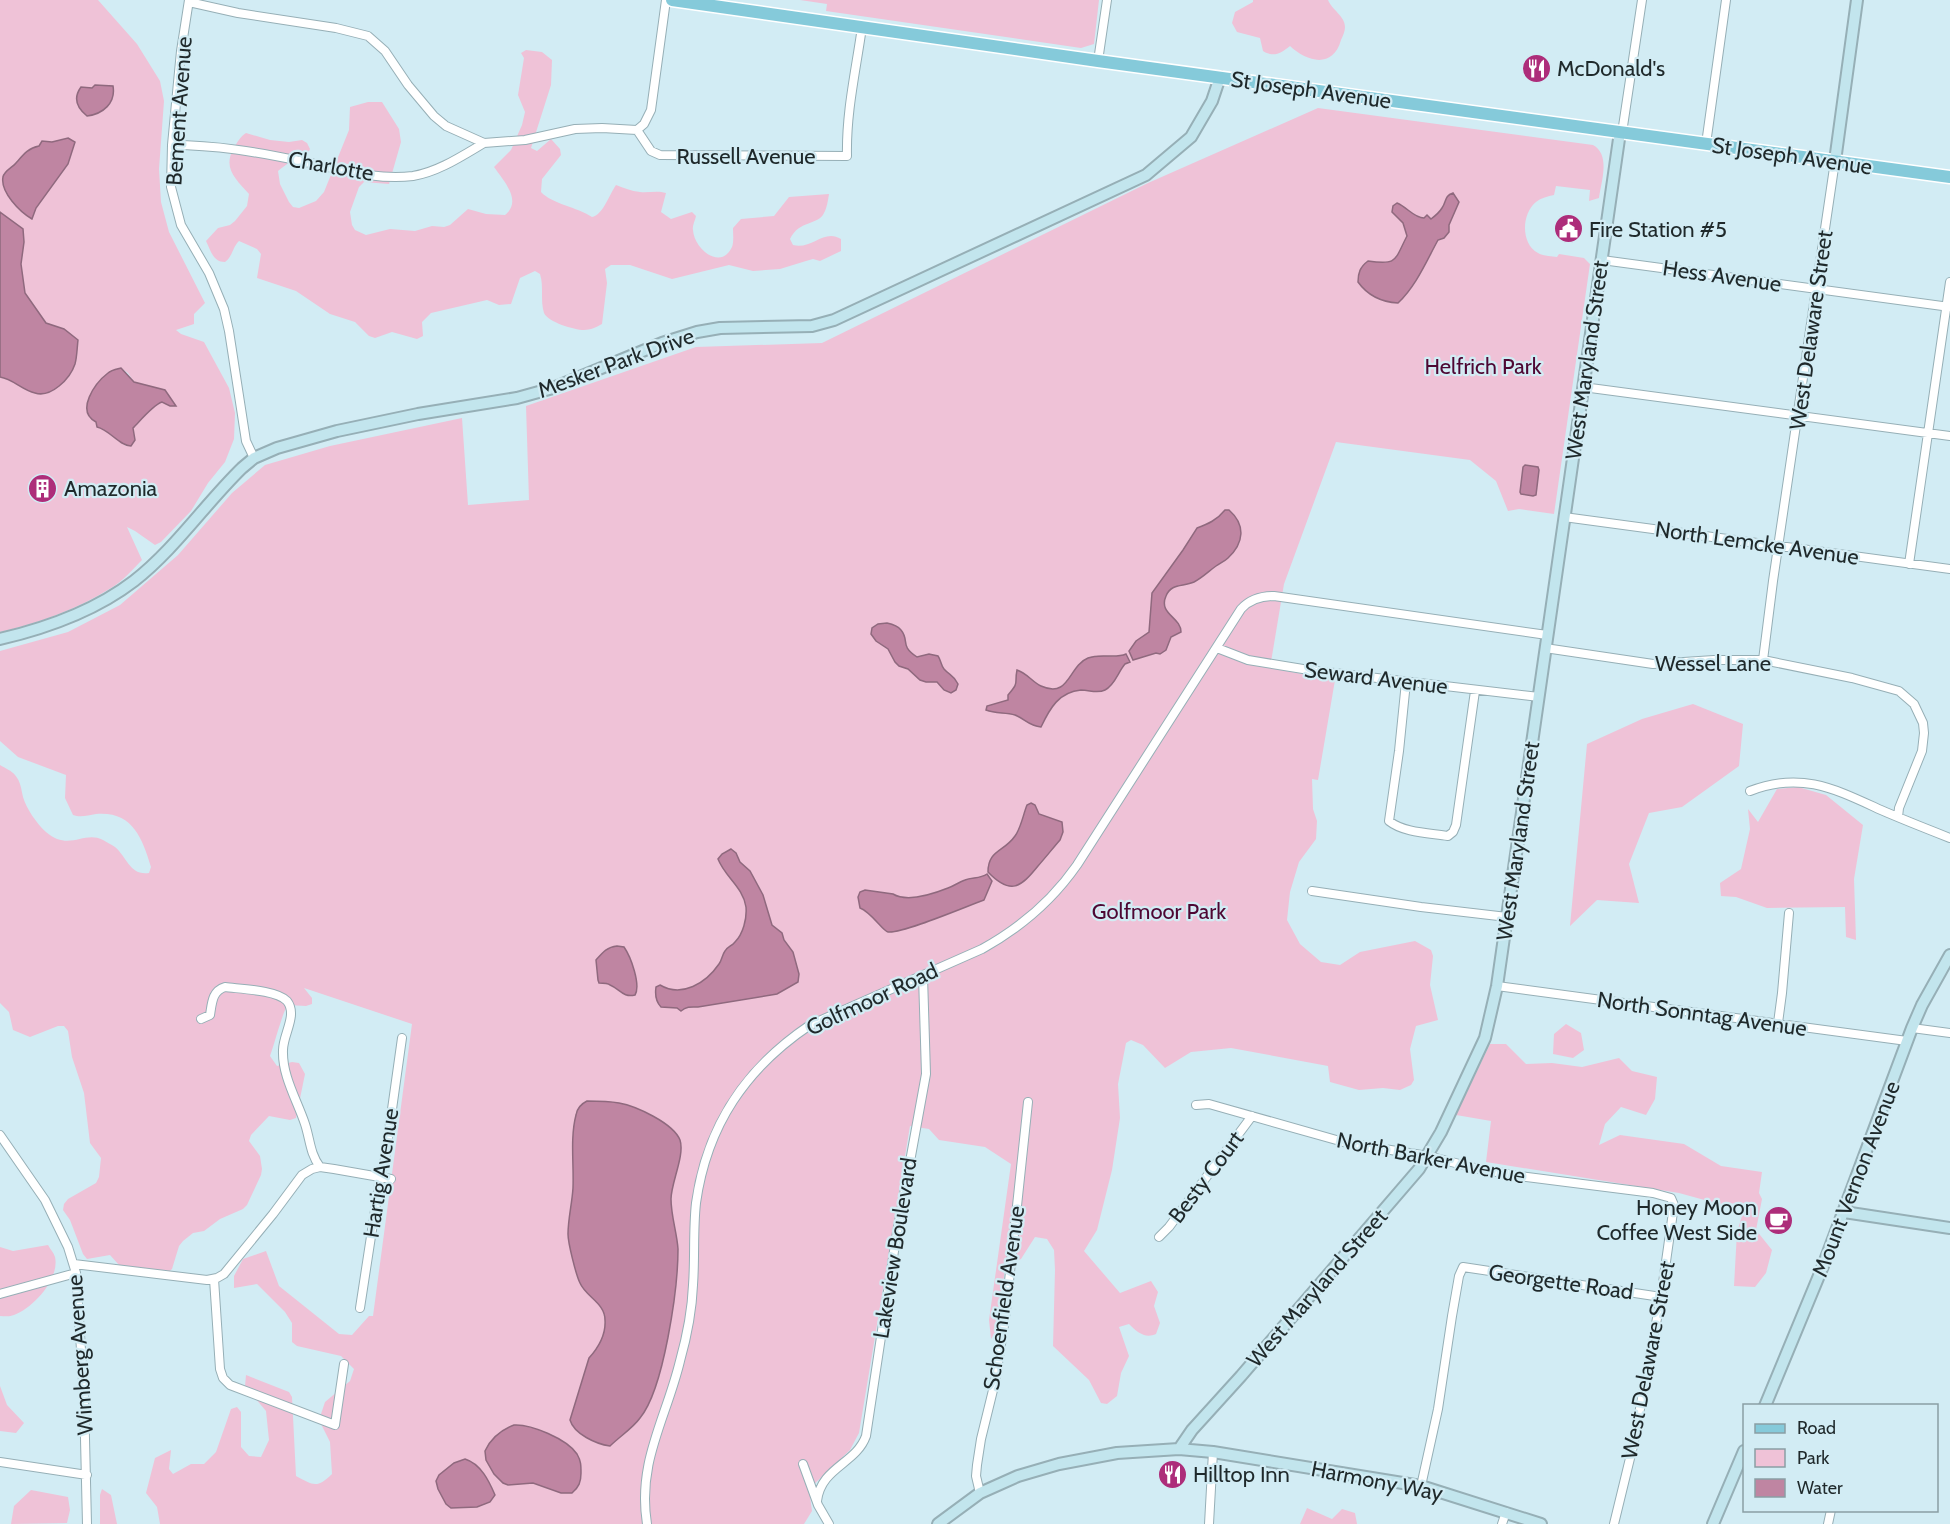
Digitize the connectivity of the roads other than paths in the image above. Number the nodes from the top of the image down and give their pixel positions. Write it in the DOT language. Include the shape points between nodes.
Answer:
graph roads {
  1 [pos="666,0"];
  2 [pos="672,0"];
  3 [pos="1107,0"];
  4 [pos="1642,0"];
  5 [pos="1725,0"];
  6 [pos="1857,0"];
  7 [pos="189,1"];
  8 [pos="862,27"];
  9 [pos="1098,61"];
  10 [pos="1220,77"];
  11 [pos="637,130"];
  12 [pos="1621,133"];
  13 [pos="484,143"];
  14 [pos="1706,144"];
  15 [pos="172,145"];
  16 [pos="1835,161"];
  17 [pos="1950,177"];
  18 [pos="1602,260"];
  19 [pos="1950,282"];
  20 [pos="1817,290"];
  21 [pos="1948,307"];
  22 [pos="1583,387"];
  23 [pos="1798,415"];
  24 [pos="1928,434"];
  25 [pos="1950,436"];
  26 [pos="254,458"];
  27 [pos="1564,517"];
  28 [pos="1779,546"];
  29 [pos="1909,564"];
  30 [pos="1950,569"];
  31 [pos="1547,635"];
  32 [pos="0,639"];
  33 [pos="1217,648"];
  34 [pos="1545,648"];
  35 [pos="1763,660"];
  36 [pos="1406,682"];
  37 [pos="1475,691"];
  38 [pos="1539,697"];
  39 [pos="1749,791"];
  40 [pos="1898,817"];
  41 [pos="1950,838"];
  42 [pos="1312,891"];
  43 [pos="1789,913"];
  44 [pos="1507,917"];
  45 [pos="1950,955"];
  46 [pos="923,976"];
  47 [pos="1497,986"];
  48 [pos="201,1018"];
  49 [pos="1778,1023"];
  50 [pos="1912,1028"];
  51 [pos="1950,1033"];
  52 [pos="402,1038"];
  53 [pos="1907,1041"];
  54 [pos="1028,1102"];
  55 [pos="1196,1105"];
  56 [pos="1252,1116"];
  57 [pos="0,1136"];
  58 [pos="1428,1155"];
  59 [pos="320,1167"];
  60 [pos="380,1178"];
  61 [pos="391,1179"];
  62 [pos="1669,1197"];
  63 [pos="1844,1212"];
  64 [pos="1950,1228"];
  65 [pos="1159,1237"];
  66 [pos="74,1264"];
  67 [pos="76,1273"];
  68 [pos="214,1279"];
  69 [pos="0,1294"];
  70 [pos="1661,1297"];
  71 [pos="360,1308"];
  72 [pos="344,1364"];
  73 [pos="1766,1404"];
  74 [pos="1179,1449"];
  75 [pos="1213,1452"];
  76 [pos="1743,1453"];
  77 [pos="0,1462"];
  78 [pos="803,1464"];
  79 [pos="87,1475"];
  80 [pos="1420,1486"];
  81 [pos="980,1493"];
  82 [pos="817,1501"];
  83 [pos="1506,1512"];
  84 [pos="87,1524"];
  85 [pos="647,1524"];
  86 [pos="829,1524"];
  87 [pos="938,1524"];
  88 [pos="1209,1524"];
  89 [pos="1502,1524"];
  90 [pos="1541,1524"];
  91 [pos="1614,1524"];
  92 [pos="1713,1524"];
  1 -- 11 [label="street" via="651,110"];
  2 -- 8 [label="main road, St Joseph Avenue"];
  3 -- 9 [label="street"];
  4 -- 12 [label="street, West Maryland Street"];
  5 -- 14 [label="street"];
  6 -- 16 [label="street, West Delaware Street"];
  7 -- 13 [label="street" via="368,36 385,51 434,116 446,126"];
  7 -- 15 [label="street, Bement Avenue"];
  8 -- 9 [label="main road, St Joseph Avenue"];
  8 -- 11 [label="street, Russell Avenue" via="846,134 847,156 660,155 648,148"];
  9 -- 10 [label="main road, St Joseph Avenue"];
  10 -- 12 [label="main road, St Joseph Avenue"];
  10 -- 26 [label="street, Mesker Park Drive" via="1212,101 1191,137 1146,175 834,320 812,326 697,332 535,394 337,431 290,443"];
  11 -- 13 [label="street" via="575,129 525,140"];
  12 -- 14 [label="main road, St Joseph Avenue"];
  12 -- 18 [label="street, West Maryland Street"];
  13 -- 15 [label="street, Charlotte" via="426,173 401,177 346,172 244,150"];
  14 -- 16 [label="main road, St Joseph Avenue"];
  15 -- 26 [label="street, Bement Avenue" via="170,175 174,200 182,225 224,309 246,441"];
  16 -- 17 [label="main road, St Joseph Avenue"];
  16 -- 20 [label="street, West Delaware Street"];
  18 -- 20 [label="street, Hess Avenue"];
  18 -- 22 [label="street, West Maryland Street"];
  19 -- 21 [label="street"];
  20 -- 21 [label="street, Hess Avenue"];
  20 -- 23 [label="street, West Delaware Street"];
  21 -- 24 [label="street"];
  22 -- 23 [label="street"];
  22 -- 27 [label="street, West Maryland Street"];
  23 -- 24 [label="street"];
  23 -- 28 [label="street, West Delaware Street"];
  24 -- 25 [label="street"];
  24 -- 29 [label="street"];
  26 -- 32 [label="street, Mesker Park Drive" via="134,581 74,615"];
  27 -- 28 [label="street, North Lemcke Avenue"];
  27 -- 31 [label="street, West Maryland Street"];
  28 -- 29 [label="street, North Lemcke Avenue"];
  28 -- 35 [label="street, West Delaware Street"];
  29 -- 30 [label="street, North Lemcke Avenue"];
  31 -- 33 [label="street, Golfmoor Road" via="1261,597 1241,609"];
  31 -- 34 [label="street, West Maryland Street"];
  33 -- 36 [label="street, Seward Avenue" via="1248,660"];
  33 -- 46 [label="street, Golfmoor Road" via="1077,865 1046,903 1006,935"];
  34 -- 35 [label="street, Wessel Lane" via="1653,664"];
  34 -- 38 [label="street, West Maryland Street"];
  35 -- 40 [label="street, Wessel Lane" via="1899,691 1914,704 1923,723 1922,751"];
  36 -- 37 [label="street, Seward Avenue"];
  36 -- 37 [label="street" via="1389,822 1448,836 1456,825"];
  37 -- 38 [label="street, Seward Avenue"];
  38 -- 44 [label="street, West Maryland Street"];
  39 -- 40 [label="street" via="1772,784 1823,785"];
  40 -- 41 [label="street"];
  42 -- 44 [label="street"];
  43 -- 49 [label="street"];
  44 -- 47 [label="street, West Maryland Street"];
  45 -- 50 [label="street, Mount Vernon Avenue"];
  46 -- 82 [label="street, Lakeview Boulevard" via="926,1074 866,1436 856,1452 828,1474"];
  46 -- 85 [label="street, Golfmoor Road" via="827,1016 789,1039 746,1082 721,1121 702,1170 696,1204 691,1311 681,1360 647,1464"];
  47 -- 49 [label="street, North Sonntag Avenue"];
  47 -- 58 [label="street, West Maryland Street" via="1485,1038"];
  48 -- 59 [label="street" via="210,1015 214,995 225,987 276,994 287,1002 292,1014 284,1037 283,1062"];
  49 -- 53 [label="street, North Sonntag Avenue"];
  50 -- 51 [label="street"];
  50 -- 53 [label="street, Mount Vernon Avenue"];
  52 -- 60 [label="street, Hartig Avenue"];
  53 -- 63 [label="street, Mount Vernon Avenue"];
  54 -- 81 [label="street, Schoenfield Avenue" via="1005,1319 977,1465"];
  55 -- 56 [label="street, North Barker Avenue" via="1209,1104"];
  56 -- 58 [label="street, North Barker Avenue" via="1347,1143"];
  56 -- 65 [label="street, Besty Court"];
  57 -- 66 [label="street, Wimberg Avenue" via="45,1200"];
  58 -- 62 [label="street, North Barker Avenue" via="1519,1176"];
  58 -- 74 [label="street, West Maryland Street"];
  59 -- 60 [label="street"];
  59 -- 68 [label="street" via="302,1175 224,1274"];
  60 -- 61 [label="street"];
  60 -- 71 [label="street, Hartig Avenue"];
  62 -- 70 [label="street, West Delaware Street" via="1674,1205"];
  63 -- 64 [label="street"];
  63 -- 73 [label="street, Mount Vernon Avenue"];
  66 -- 67 [label="street, Wimberg Avenue"];
  66 -- 68 [label="street"];
  67 -- 69 [label="street"];
  67 -- 79 [label="street, Wimberg Avenue"];
  68 -- 72 [label="street" via="220,1369 225,1381 235,1388 335,1425"];
  70 -- 80 [label="street, Georgette Road" via="1462,1268 1438,1409"];
  70 -- 91 [label="street, West Delaware Street"];
  74 -- 75 [label="street, Harmony Way"];
  74 -- 81 [label="street, Harmony Way" via="1117,1453 1059,1464"];
  75 -- 80 [label="street, Harmony Way"];
  75 -- 88 [label="street"];
  76 -- 92 [label="street"];
  77 -- 79 [label="street"];
  78 -- 82 [label="street"];
  79 -- 84 [label="street, Wimberg Avenue"];
  80 -- 83 [label="street, Harmony Way"];
  81 -- 87 [label="street, Harmony Way"];
  82 -- 86 [label="street"];
  83 -- 89 [label="street"];
  83 -- 90 [label="street, Harmony Way"];
}
